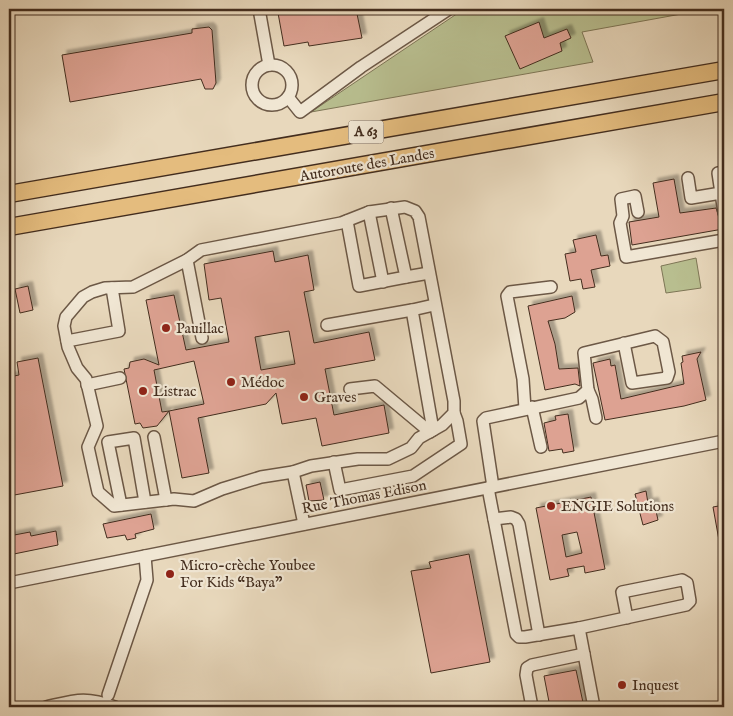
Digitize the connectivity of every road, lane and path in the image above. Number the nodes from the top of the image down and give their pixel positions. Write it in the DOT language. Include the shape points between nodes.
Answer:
graph roads {
  1 [pos="259,9"];
  2 [pos="449,9"];
  3 [pos="269,65"];
  4 [pos="724,70"];
  5 [pos="288,97"];
  6 [pos="724,102"];
  7 [pos="718,173"];
  8 [pos="688,178"];
  9 [pos="721,193"];
  10 [pos="9,194"];
  11 [pos="391,208"];
  12 [pos="369,212"];
  13 [pos="638,212"];
  14 [pos="724,213"];
  15 [pos="58,218"];
  16 [pos="347,221"];
  17 [pos="9,227"];
  18 [pos="9,231"];
  19 [pos="724,240"];
  20 [pos="187,260"];
  21 [pos="429,273"];
  22 [pos="406,277"];
  23 [pos="383,282"];
  24 [pos="552,287"];
  25 [pos="112,288"];
  26 [pos="434,305"];
  27 [pos="412,310"];
  28 [pos="328,325"];
  29 [pos="202,338"];
  30 [pos="67,341"];
  31 [pos="624,343"];
  32 [pos="120,378"];
  33 [pos="87,385"];
  34 [pos="350,389"];
  35 [pos="588,390"];
  36 [pos="529,408"];
  37 [pos="454,413"];
  38 [pos="596,418"];
  39 [pos="431,431"];
  40 [pos="154,437"];
  41 [pos="724,441"];
  42 [pos="541,447"];
  43 [pos="334,462"];
  44 [pos="292,472"];
  45 [pos="491,487"];
  46 [pos="166,500"];
  47 [pos="145,502"];
  48 [pos="121,505"];
  49 [pos="494,519"];
  50 [pos="304,524"];
  51 [pos="146,556"];
  52 [pos="9,583"];
  53 [pos="627,618"];
  54 [pos="579,628"];
  55 [pos="539,635"];
  56 [pos="584,654"];
  57 [pos="108,695"];
  58 [pos="46,707"];
  59 [pos="115,707"];
  60 [pos="532,707"];
  61 [pos="594,707"];
  1 -- 3 [label="street"];
  2 -- 5 [label="street" via="300,112"];
  3 -- 5 [label="street" via="287,72 292,85"];
  3 -- 5 [label="street" via="254,76 255,95 271,105"];
  4 -- 10 [label="highway, A 63"];
  6 -- 15 [label="highway, Autoroute des Landes / A 63"];
  7 -- 9 [label="street"];
  8 -- 9 [label="street" via="691,198"];
  9 -- 14 [label="street"];
  11 -- 12 [label="street"];
  11 -- 21 [label="street" via="405,207 415,211 419,217"];
  11 -- 22 [label="street"];
  12 -- 16 [label="street"];
  12 -- 23 [label="street"];
  13 -- 19 [label="street" via="635,196 621,199 623,216 620,223 626,257"];
  15 -- 17 [label="highway, Autoroute des Landes / A 63"];
  15 -- 18 [label="highway"];
  16 -- 20 [label="street" via="201,250"];
  16 -- 23 [label="street" via="359,286"];
  20 -- 25 [label="street" via="132,287"];
  20 -- 29 [label="street"];
  21 -- 22 [label="street"];
  21 -- 26 [label="street"];
  22 -- 23 [label="street"];
  24 -- 36 [label="street" via="510,292 507,296"];
  25 -- 30 [label="street" via="92,292 74,306 64,326"];
  25 -- 30 [label="street" via="119,331"];
  26 -- 27 [label="street"];
  26 -- 37 [label="street"];
  27 -- 28 [label="street"];
  27 -- 39 [label="street"];
  30 -- 33 [label="street"];
  31 -- 31 [label="street" via="656,336 660,338 669,372 667,378 632,383"];
  31 -- 35 [label="street" via="584,353"];
  32 -- 33 [label="street"];
  33 -- 48 [label="street" via="97,426 88,447 98,492 114,506"];
  34 -- 39 [label="street" via="375,386"];
  35 -- 36 [label="street" via="579,398"];
  35 -- 38 [label="street"];
  36 -- 42 [label="street"];
  36 -- 45 [label="street" via="483,421"];
  37 -- 39 [label="street"];
  37 -- 43 [label="street" via="461,444 413,476 340,490"];
  39 -- 43 [label="street" via="412,448 388,460"];
  40 -- 46 [label="street"];
  41 -- 45 [label="street, Rue Thomas Edison"];
  43 -- 44 [label="street"];
  44 -- 46 [label="street" via="261,477 194,501"];
  44 -- 50 [label="street"];
  45 -- 49 [label="street"];
  45 -- 50 [label="street, Rue Thomas Edison"];
  46 -- 47 [label="street"];
  47 -- 48 [label="street"];
  47 -- 48 [label="street" via="134,438 108,442"];
  49 -- 55 [label="street" via="511,517 518,522"];
  49 -- 55 [label="street" via="516,634 519,637"];
  50 -- 51 [label="street, Rue Thomas Edison"];
  51 -- 52 [label="street, Rue Thomas Edison"];
  51 -- 57 [label="street" via="147,580"];
  53 -- 53 [label="street" via="686,606 690,601 687,583 682,580 622,592"];
  53 -- 54 [label="street"];
  54 -- 55 [label="street"];
  54 -- 56 [label="street"];
  56 -- 60 [label="street" via="530,666 526,675"];
  56 -- 61 [label="street"];
  58 -- 59 [label="street" via="81,699"];
}
